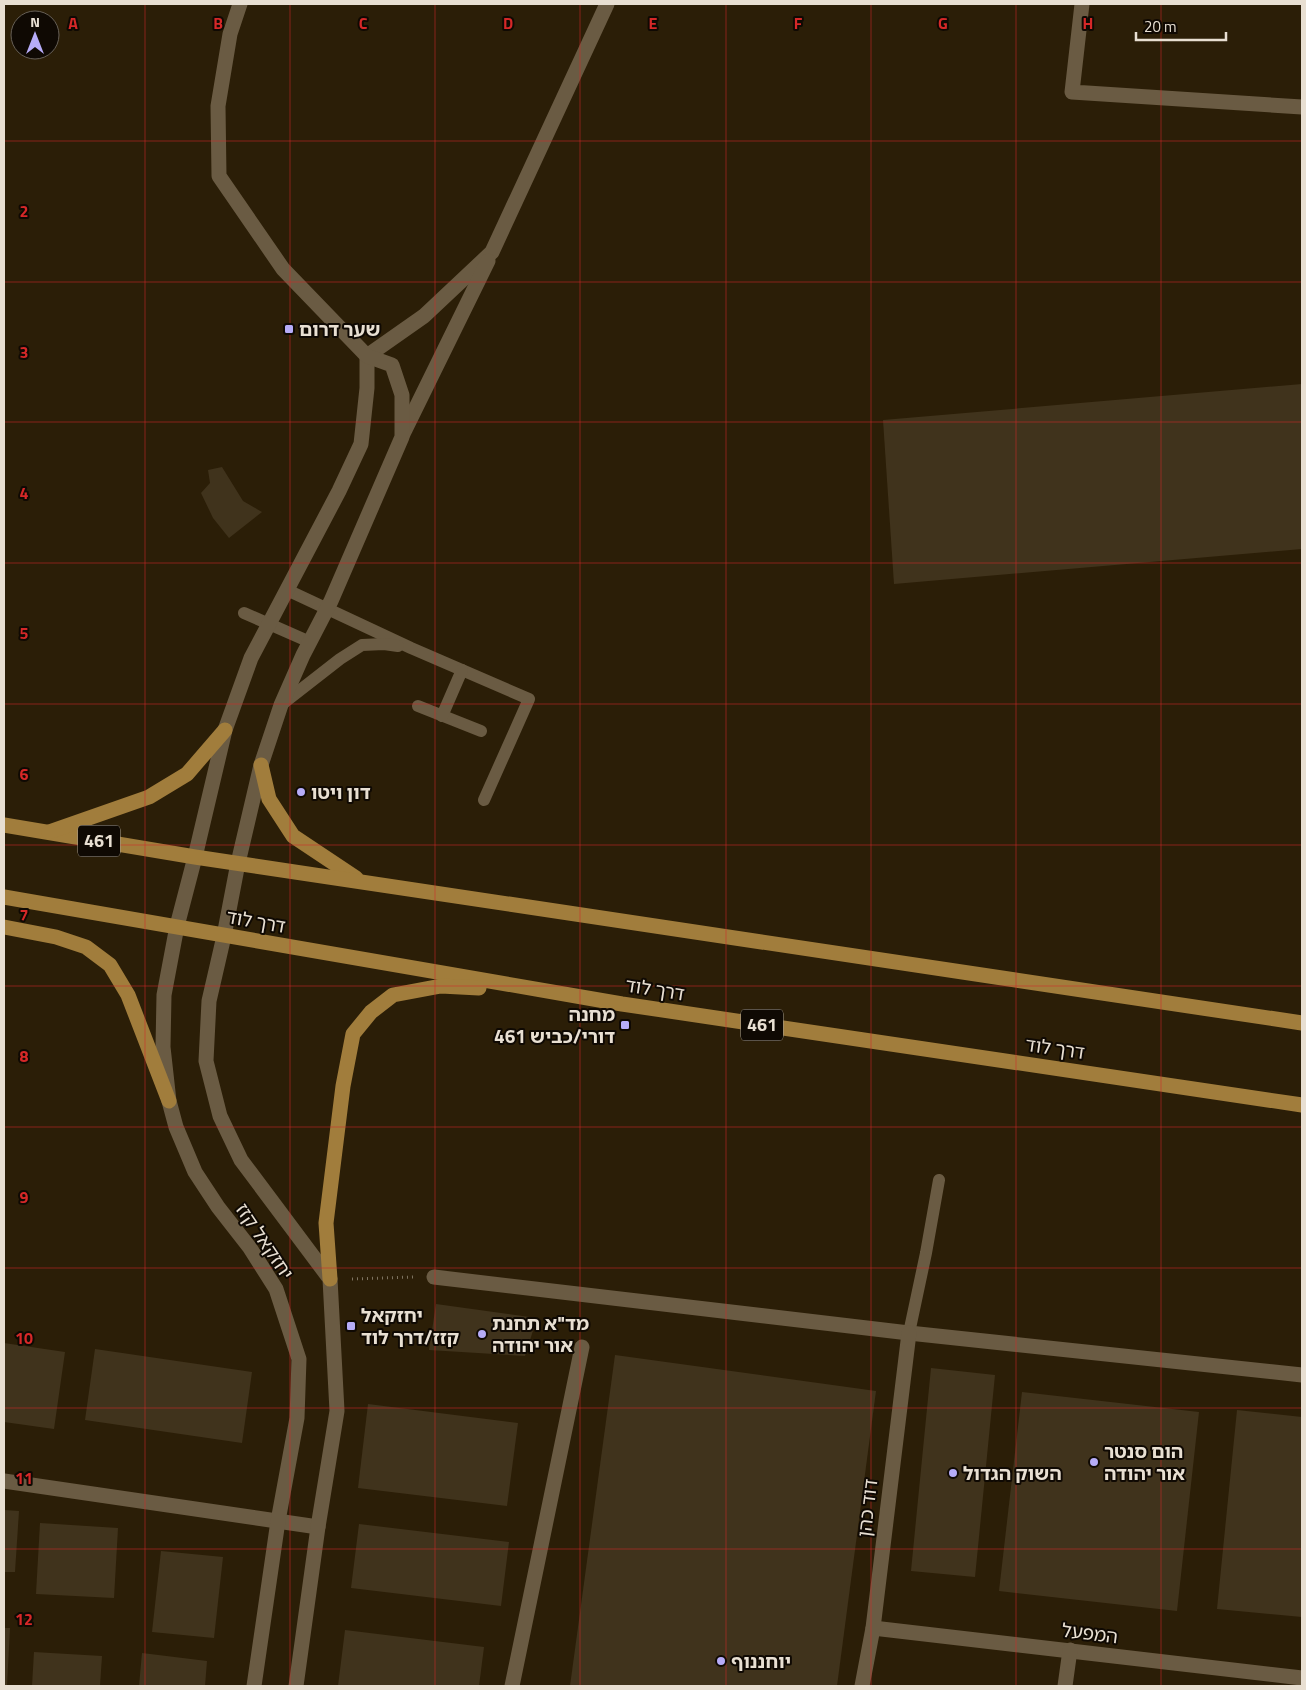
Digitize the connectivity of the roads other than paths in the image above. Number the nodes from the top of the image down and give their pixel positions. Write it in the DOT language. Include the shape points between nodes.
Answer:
graph roads {
  1 [pos="240,4"];
  2 [pos="607,4"];
  3 [pos="1082,4"];
  4 [pos="1302,107"];
  5 [pos="492,252"];
  6 [pos="367,356"];
  7 [pos="402,437"];
  8 [pos="288,590"];
  9 [pos="327,609"];
  10 [pos="244,613"];
  11 [pos="270,624"];
  12 [pos="310,642"];
  13 [pos="411,648"];
  14 [pos="462,670"];
  15 [pos="281,705"];
  16 [pos="418,706"];
  17 [pos="442,716"];
  18 [pos="225,730"];
  19 [pos="481,731"];
  20 [pos="261,765"];
  21 [pos="484,800"];
  22 [pos="4,825"];
  23 [pos="47,832"];
  24 [pos="195,857"];
  25 [pos="238,863"];
  26 [pos="359,880"];
  27 [pos="4,897"];
  28 [pos="177,926"];
  29 [pos="4,927"];
  30 [pos="224,936"];
  31 [pos="543,991"];
  32 [pos="1302,1023"];
  33 [pos="169,1102"];
  34 [pos="1302,1105"];
  35 [pos="939,1180"];
  36 [pos="434,1277"];
  37 [pos="330,1279"];
  38 [pos="909,1333"];
  39 [pos="582,1347"];
  40 [pos="1302,1375"];
  41 [pos="4,1481"];
  42 [pos="278,1521"];
  43 [pos="318,1527"];
  44 [pos="873,1628"];
  45 [pos="1070,1650"];
  46 [pos="1302,1678"];
  47 [pos="254,1686"];
  48 [pos="296,1686"];
  49 [pos="512,1686"];
  50 [pos="862,1686"];
  51 [pos="1065,1686"];
  1 -- 6 [label="street" via="230,34 218,106 219,176 283,269"];
  2 -- 5 [label="street, יחזקאל קזז"];
  3 -- 4 [label="street" via="1072,92"];
  5 -- 6 [label="street" via="424,316"];
  5 -- 7 [label="street, יחזקאל קזז"];
  6 -- 7 [label="street" via="392,365 402,395"];
  6 -- 8 [label="street, יחזקאל קזז" via="361,444"];
  7 -- 9 [label="street, יחזקאל קזז"];
  8 -- 9 [label="lane"];
  8 -- 11 [label="street, יחזקאל קזז"];
  9 -- 12 [label="street, יחזקאל קזז"];
  9 -- 13 [label="lane"];
  10 -- 11 [label="lane"];
  11 -- 12 [label="lane"];
  11 -- 18 [label="street, יחזקאל קזז" via="252,658"];
  12 -- 15 [label="street, יחזקאל קזז"];
  13 -- 14 [label="lane"];
  13 -- 15 [label="lane" via="362,645"];
  14 -- 17 [label="lane"];
  14 -- 21 [label="lane" via="530,699"];
  15 -- 20 [label="street, יחזקאל קזז"];
  16 -- 17 [label="lane"];
  17 -- 19 [label="lane"];
  18 -- 23 [label="main road" via="187,774 149,798"];
  18 -- 24 [label="street, יחזקאל קזז"];
  20 -- 25 [label="street, יחזקאל קזז"];
  20 -- 26 [label="main road" via="269,799 293,836"];
  22 -- 23 [label="main road, 461"];
  23 -- 24 [label="main road, 461"];
  24 -- 25 [label="main road, 461"];
  24 -- 28 [label="street, יחזקאל קזז"];
  25 -- 26 [label="main road, 461"];
  25 -- 30 [label="street, יחזקאל קזז"];
  26 -- 32 [label="main road, 461"];
  27 -- 28 [label="main road, דרך לוד / 461"];
  28 -- 30 [label="main road, דרך לוד / 461"];
  28 -- 33 [label="street, יחזקאל קזז" via="164,995 163,1047"];
  29 -- 33 [label="main road" via="56,937 86,947 110,965 128,995"];
  30 -- 31 [label="main road, דרך לוד / 461"];
  30 -- 37 [label="street, יחזקאל קזז" via="209,1001 206,1061 220,1116 241,1160"];
  31 -- 34 [label="main road, דרך לוד / 461"];
  31 -- 37 [label="main road" via="442,986 393,995 371,1012 354,1034 343,1086 326,1223"];
  33 -- 42 [label="street, יחזקאל קזז" via="195,1172 276,1289 299,1359 297,1418"];
  35 -- 38 [label="lane"];
  36 -- 38 [label="street"];
  37 -- 43 [label="street" via="337,1412"];
  38 -- 40 [label="street"];
  38 -- 44 [label="street, דוד כהן"];
  39 -- 49 [label="street"];
  41 -- 42 [label="street"];
  42 -- 43 [label="street"];
  42 -- 47 [label="street, יחזקאל קזז"];
  43 -- 48 [label="street"];
  44 -- 45 [label="street, המפעל"];
  44 -- 50 [label="street, דוד כהן"];
  45 -- 46 [label="street, המפעל"];
  45 -- 51 [label="street"];
}
